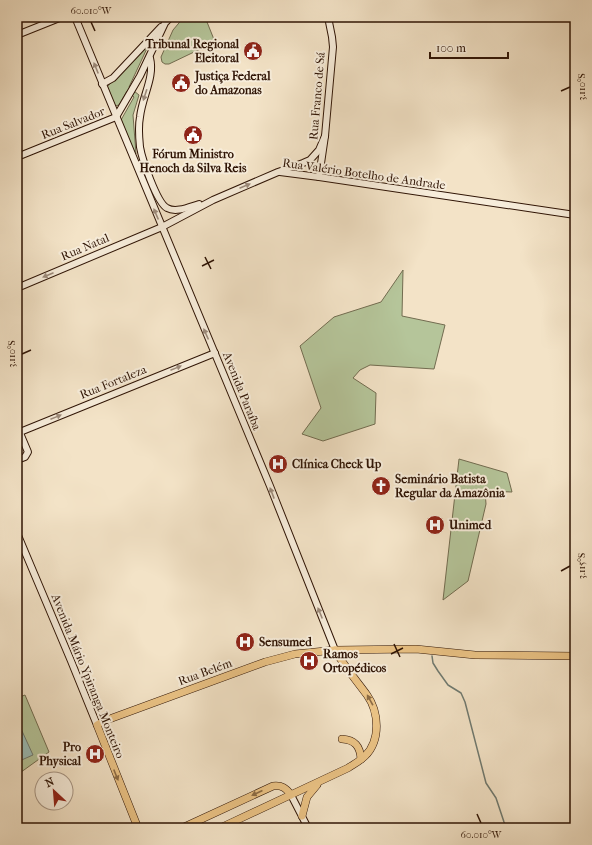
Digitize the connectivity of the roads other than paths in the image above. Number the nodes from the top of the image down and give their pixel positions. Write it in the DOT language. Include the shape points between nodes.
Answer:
graph roads {
  1 [pos="51,17"];
  2 [pos="62,17"];
  3 [pos="75,17"];
  4 [pos="171,17"];
  5 [pos="328,17"];
  6 [pos="165,23"];
  7 [pos="47,24"];
  8 [pos="17,35"];
  9 [pos="150,58"];
  10 [pos="102,84"];
  11 [pos="116,117"];
  12 [pos="325,136"];
  13 [pos="17,157"];
  14 [pos="278,172"];
  15 [pos="319,177"];
  16 [pos="213,200"];
  17 [pos="575,215"];
  18 [pos="162,227"];
  19 [pos="17,288"];
  20 [pos="215,353"];
  21 [pos="18,429"];
  22 [pos="17,460"];
  23 [pos="17,533"];
  24 [pos="335,650"];
  25 [pos="575,656"];
  26 [pos="97,725"];
  27 [pos="342,739"];
  28 [pos="361,760"];
  29 [pos="321,782"];
  30 [pos="291,795"];
  31 [pos="302,816"];
  32 [pos="138,828"];
  33 [pos="182,828"];
  34 [pos="220,828"];
  35 [pos="308,828"];
  1 -- 7 [label="main road"];
  2 -- 7 [label="main road"];
  10 -- 3 [label="main road, Avenida Paraíba, one-way"];
  4 -- 6 [label="main road"];
  5 -- 12 [label="main road, Rua Franco de Sá" via="333,47"];
  6 -- 9 [label="main road"];
  6 -- 10 [label="main road" via="113,78"];
  7 -- 8 [label="main road"];
  9 -- 11 [label="main road"];
  9 -- 16 [label="main road, one-way" via="150,77 141,108 139,137 142,157 154,187 163,206 172,210"];
  10 -- 11 [label="main road, Avenida Paraíba"];
  11 -- 13 [label="main road, Rua Salvador"];
  18 -- 11 [label="main road, Avenida Paraíba, one-way"];
  12 -- 14 [label="main road" via="319,150 310,160"];
  12 -- 15 [label="main road, Rua Franco de Sá"];
  14 -- 15 [label="main road, Rua Valério Botelho de Andrade"];
  16 -- 14 [label="main road, Rua Valério Botelho de Andrade, one-way"];
  15 -- 17 [label="main road, Rua Valério Botelho de Andrade"];
  16 -- 18 [label="main road, Rua Valério Botelho de Andrade"];
  18 -- 19 [label="main road, Rua Natal, one-way"];
  20 -- 18 [label="main road, Avenida Paraíba, one-way"];
  21 -- 20 [label="main road, Rua Fortaleza, one-way"];
  24 -- 20 [label="main road, Avenida Paraíba, one-way"];
  21 -- 22 [label="main road, Rua Fortaleza" via="28,454"];
  23 -- 26 [label="main road, Avenida Mário Ypiranga Monteiro"];
  24 -- 25 [label="main road, Rua Belém" via="421,649 475,655"];
  24 -- 26 [label="main road, Rua Belém" via="295,654 265,662"];
  28 -- 24 [label="main road, Avenida Paraíba, one-way" via="375,741 376,719 373,705"];
  26 -- 32 [label="main road, Avenida Mário Ypiranga Monteiro, one-way"];
  27 -- 28 [label="main road" via="354,742 358,746"];
  28 -- 29 [label="main road"];
  29 -- 30 [label="main road"];
  29 -- 31 [label="main road" via="307,797"];
  30 -- 31 [label="main road"];
  30 -- 33 [label="main road, one-way" via="285,787 273,786"];
  30 -- 34 [label="main road"];
  31 -- 35 [label="main road"];
}
